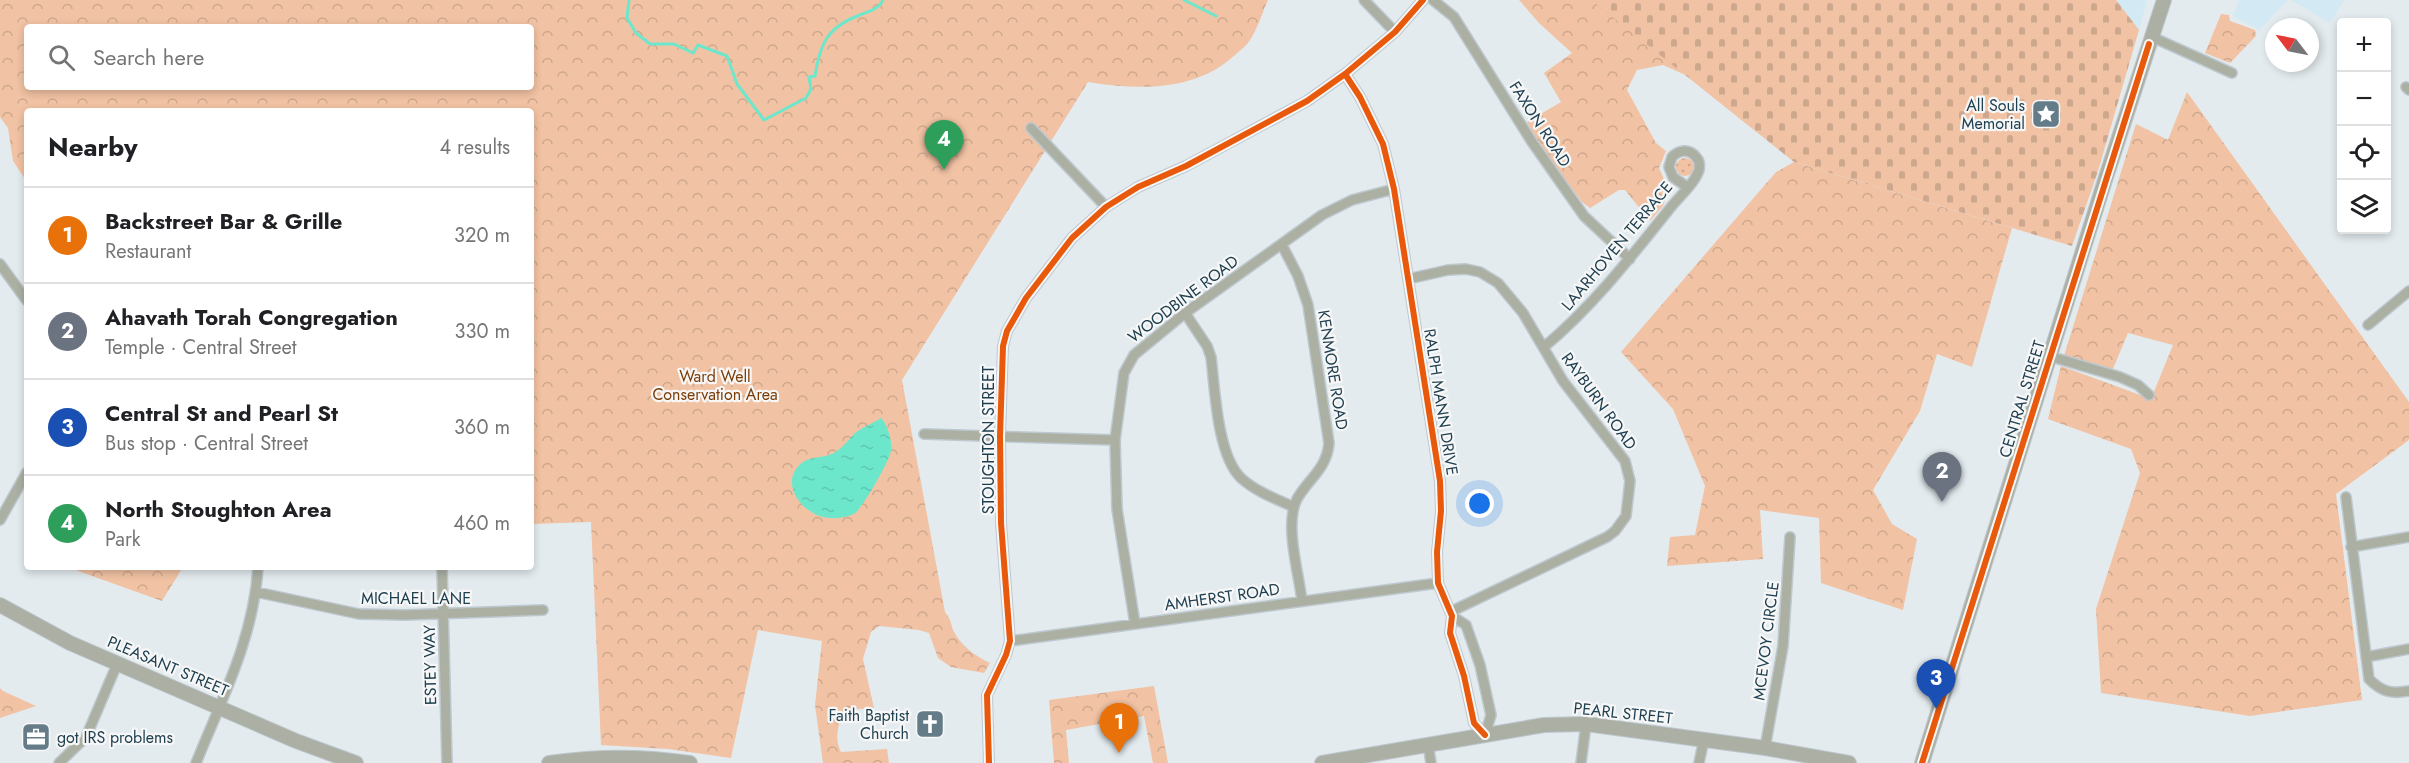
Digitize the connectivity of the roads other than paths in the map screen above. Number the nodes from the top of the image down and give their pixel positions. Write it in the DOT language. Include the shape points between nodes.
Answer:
graph roads {
  1 [pos="1364,0"];
  2 [pos="1423,0"];
  3 [pos="1433,0"];
  4 [pos="2164,0"];
  5 [pos="1395,32"];
  6 [pos="2152,37"];
  7 [pos="2232,73"];
  8 [pos="1345,74"];
  9 [pos="1031,129"];
  10 [pos="1687,187"];
  11 [pos="1394,189"];
  12 [pos="1106,207"];
  13 [pos="1282,245"];
  14 [pos="1630,259"];
  15 [pos="0,264"];
  16 [pos="1408,279"];
  17 [pos="24,297"];
  18 [pos="2407,297"];
  19 [pos="1185,313"];
  20 [pos="2368,325"];
  21 [pos="1544,347"];
  22 [pos="2049,356"];
  23 [pos="2149,395"];
  24 [pos="924,434"];
  25 [pos="1000,436"];
  26 [pos="1115,440"];
  27 [pos="24,477"];
  28 [pos="2346,497"];
  29 [pos="1294,507"];
  30 [pos="0,520"];
  31 [pos="1790,537"];
  32 [pos="2409,537"];
  33 [pos="2351,547"];
  34 [pos="258,570"];
  35 [pos="442,570"];
  36 [pos="1438,583"];
  37 [pos="256,592"];
  38 [pos="1302,601"];
  39 [pos="0,605"];
  40 [pos="543,610"];
  41 [pos="443,613"];
  42 [pos="1451,614"];
  43 [pos="1135,624"];
  44 [pos="1010,641"];
  45 [pos="2409,649"];
  46 [pos="2366,657"];
  47 [pos="118,662"];
  48 [pos="2409,691"];
  49 [pos="220,706"];
  50 [pos="1586,724"];
  51 [pos="1485,735"];
  52 [pos="1704,740"];
  53 [pos="1428,744"];
  54 [pos="1765,748"];
  55 [pos="59,763"];
  56 [pos="196,763"];
  57 [pos="356,763"];
  58 [pos="447,763"];
  59 [pos="549,763"];
  60 [pos="690,763"];
  61 [pos="989,763"];
  62 [pos="1322,763"];
  63 [pos="1431,763"];
  64 [pos="1581,763"];
  65 [pos="1699,763"];
  66 [pos="1849,763"];
  67 [pos="1922,763"];
  1 -- 5 [label="street"];
  2 -- 5 [label="street, STOUGHTON STREET"];
  3 -- 14 [label="street, FAXON ROAD" via="1454,17 1532,142 1584,216"];
  4 -- 6 [label="main road, CENTRAL STREET"];
  5 -- 8 [label="street, STOUGHTON STREET"];
  6 -- 7 [label="street"];
  6 -- 22 [label="main road, CENTRAL STREET"];
  8 -- 11 [label="street, RALPH MANN DRIVE" via="1383,144"];
  8 -- 12 [label="street, STOUGHTON STREET" via="1259,128 1138,187"];
  9 -- 12 [label="street"];
  10 -- 14 [label="street, LAARHOVEN TERRACE"];
  11 -- 13 [label="street, WOODBINE ROAD" via="1352,200 1322,215"];
  11 -- 16 [label="street, RALPH MANN DRIVE"];
  12 -- 25 [label="street, STOUGHTON STREET" via="1072,238 1026,298 1007,331"];
  13 -- 19 [label="street, WOODBINE ROAD"];
  13 -- 29 [label="street, KENMORE ROAD" via="1305,296 1329,443 1322,466"];
  14 -- 21 [label="street, LAARHOVEN TERRACE" via="1589,306"];
  15 -- 17 [label="street"];
  16 -- 21 [label="street, RAYBURN ROAD" via="1466,268 1480,272 1509,295"];
  16 -- 36 [label="street, RALPH MANN DRIVE" via="1440,481"];
  18 -- 20 [label="street"];
  19 -- 26 [label="street, WOODBINE ROAD" via="1134,355 1124,373"];
  19 -- 29 [label="street" via="1207,346 1222,439 1230,463 1246,482"];
  21 -- 42 [label="street, RAYBURN ROAD" via="1568,388 1625,461 1630,481 1626,516 1615,531 1596,544"];
  22 -- 23 [label="street" via="2120,377"];
  22 -- 67 [label="main road, CENTRAL STREET"];
  24 -- 25 [label="street"];
  25 -- 26 [label="street"];
  25 -- 44 [label="street, STOUGHTON STREET" via="1001,523"];
  26 -- 43 [label="street, WOODBINE ROAD" via="1117,509"];
  27 -- 30 [label="street"];
  28 -- 33 [label="street"];
  29 -- 38 [label="street" via="1292,525"];
  31 -- 54 [label="street, MCEVOY CIRCLE" via="1784,646"];
  32 -- 33 [label="street"];
  33 -- 46 [label="street"];
  34 -- 37 [label="street"];
  35 -- 41 [label="street, ESTEY WAY"];
  36 -- 38 [label="street, AMHERST ROAD"];
  36 -- 42 [label="street, RALPH MANN DRIVE"];
  37 -- 41 [label="street, MICHAEL LANE" via="359,614"];
  37 -- 49 [label="street" via="243,645"];
  38 -- 43 [label="street, AMHERST ROAD"];
  39 -- 47 [label="main road, PLEASANT STREET" via="70,643"];
  40 -- 41 [label="street, MICHAEL LANE"];
  41 -- 58 [label="street, ESTEY WAY"];
  42 -- 51 [label="street, RALPH MANN DRIVE" via="1450,633 1474,723"];
  42 -- 51 [label="street, RALPH MANN DRIVE" via="1466,625 1480,665 1491,715"];
  43 -- 44 [label="street, AMHERST ROAD"];
  44 -- 61 [label="street, STOUGHTON STREET" via="987,695"];
  45 -- 46 [label="street"];
  46 -- 48 [label="street" via="2369,679 2379,689 2391,694"];
  47 -- 49 [label="main road, PLEASANT STREET"];
  47 -- 55 [label="street" via="86,738"];
  49 -- 56 [label="street"];
  49 -- 57 [label="main road, PLEASANT STREET"];
  50 -- 51 [label="main road, PEARL STREET" via="1544,725"];
  50 -- 52 [label="main road, PEARL STREET"];
  50 -- 64 [label="street"];
  51 -- 53 [label="main road, PEARL STREET"];
  52 -- 54 [label="main road, PEARL STREET"];
  52 -- 65 [label="street"];
  53 -- 62 [label="main road, PEARL STREET"];
  53 -- 63 [label="street"];
  54 -- 66 [label="main road, PEARL STREET"];
  59 -- 60 [label="main road" via="626,756"];
}
